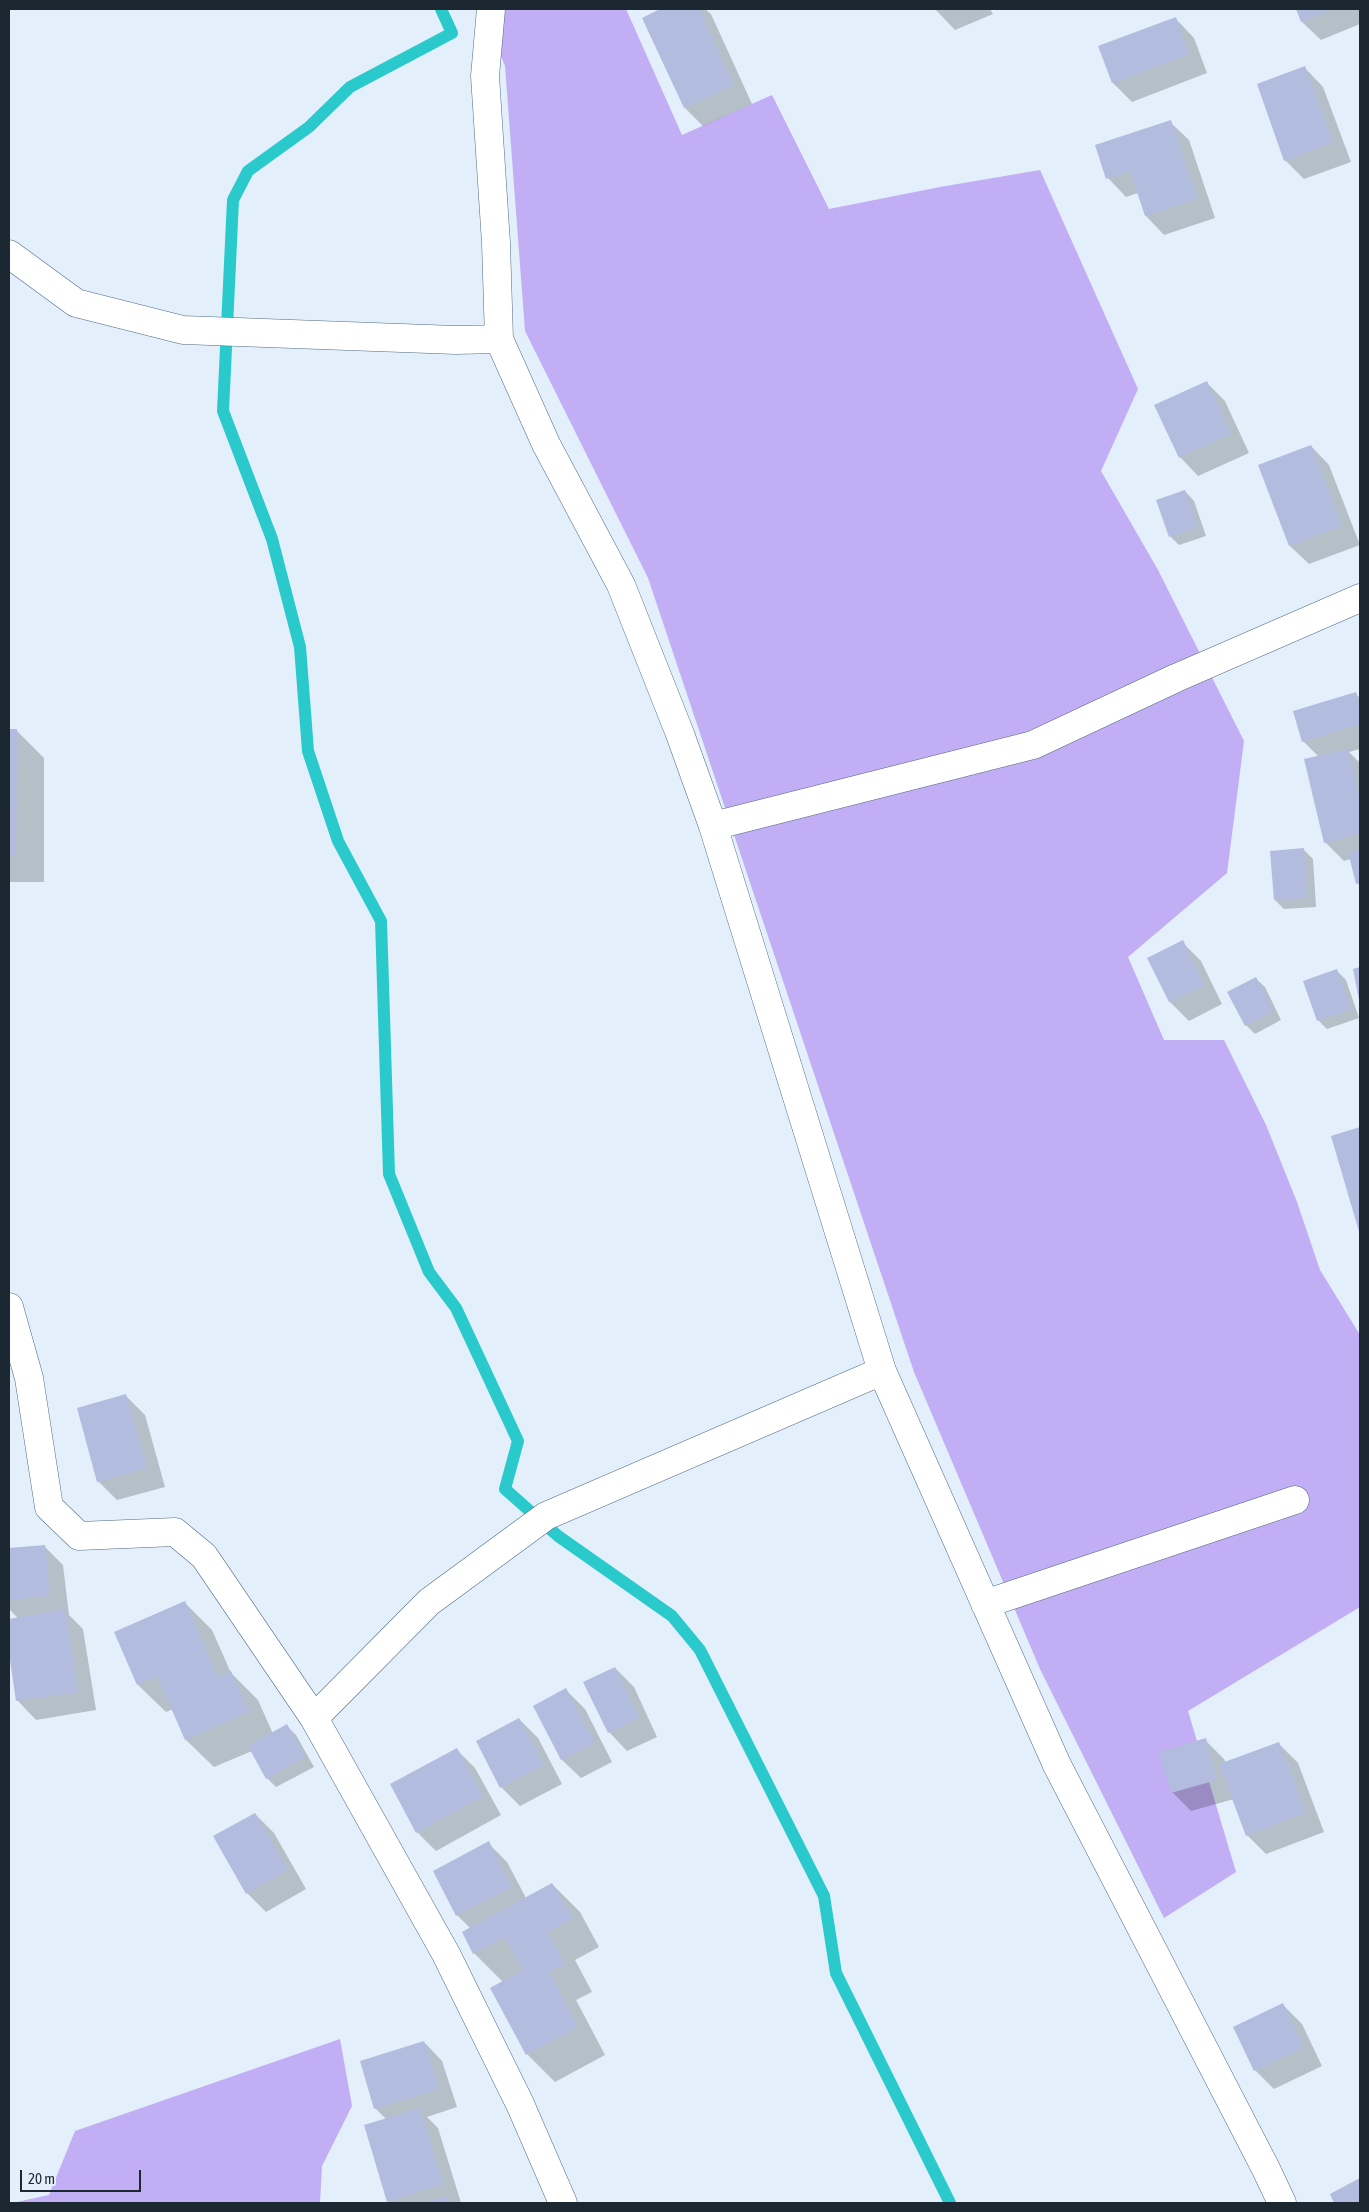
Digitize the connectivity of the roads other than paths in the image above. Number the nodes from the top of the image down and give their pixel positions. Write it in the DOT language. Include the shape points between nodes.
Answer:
graph roads {
  1 [pos="491,9"];
  2 [pos="9,254"];
  3 [pos="499,339"];
  4 [pos="1360,598"];
  5 [pos="713,826"];
  6 [pos="9,1307"];
  7 [pos="882,1371"];
  8 [pos="1295,1500"];
  9 [pos="985,1604"];
  10 [pos="314,1718"];
  11 [pos="563,2203"];
  12 [pos="1282,2203"];
  1 -- 3 [label="street" via="485,76"];
  2 -- 3 [label="street" via="76,303 183,330"];
  3 -- 5 [label="street" via="546,444 621,585"];
  4 -- 5 [label="street" via="1176,678 1033,746"];
  5 -- 7 [label="street"];
  6 -- 10 [label="street" via="29,1378 49,1507 79,1536 175,1532 204,1556"];
  7 -- 9 [label="street"];
  7 -- 10 [label="street" via="546,1516 429,1602"];
  8 -- 9 [label="street"];
  9 -- 12 [label="street" via="1056,1765"];
  10 -- 11 [label="street" via="446,1954 520,2104"];
}
